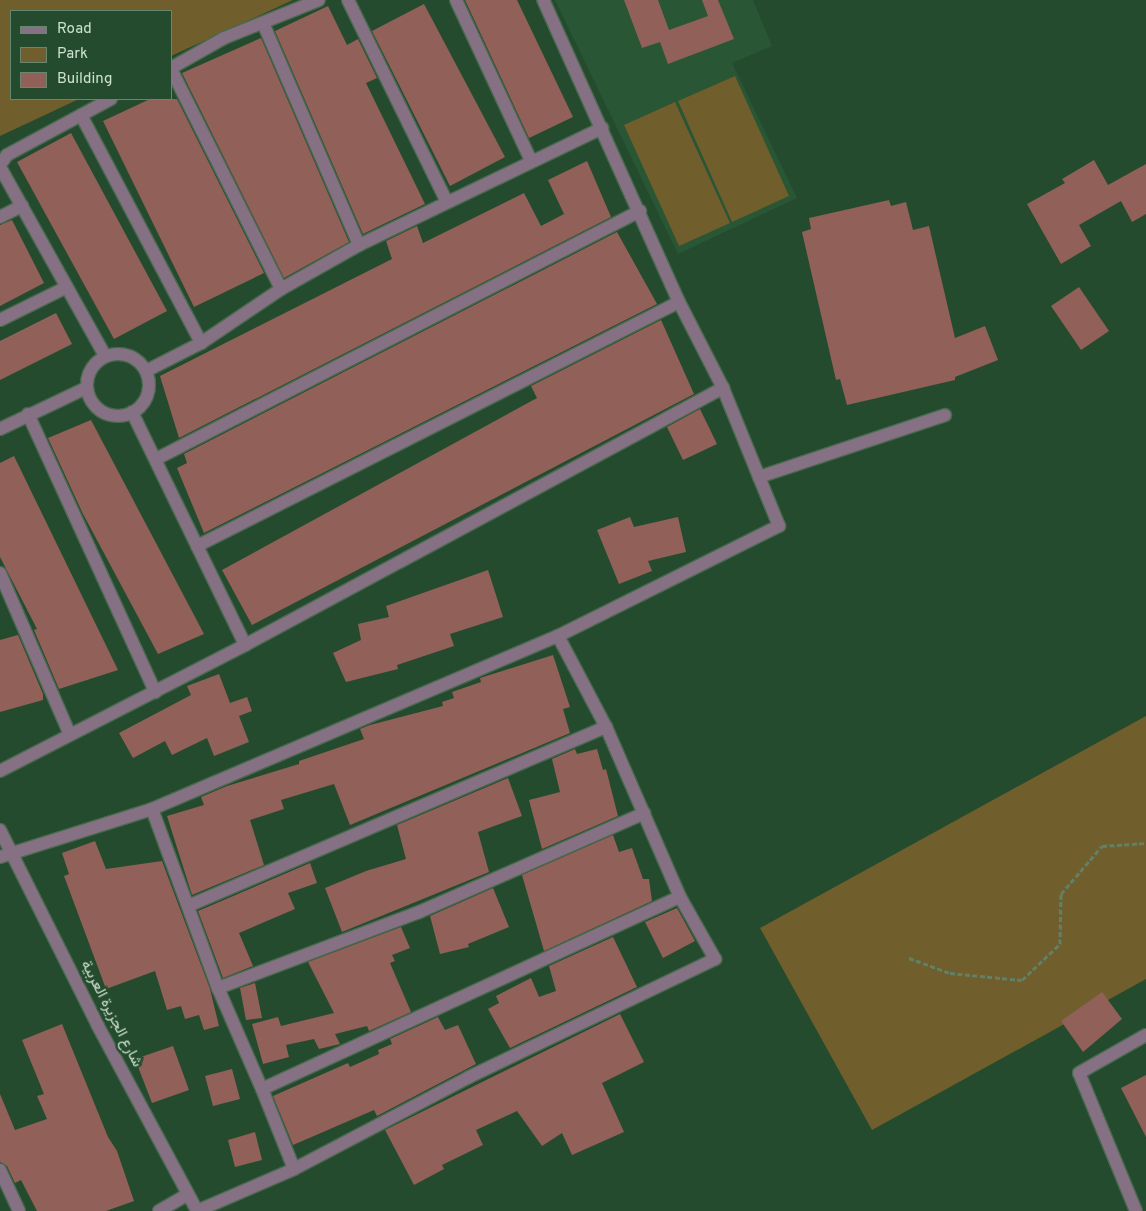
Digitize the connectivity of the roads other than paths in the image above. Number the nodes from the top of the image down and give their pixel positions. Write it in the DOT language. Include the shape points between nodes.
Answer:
graph roads {
  1 [pos="319,0"];
  2 [pos="348,0"];
  3 [pos="456,0"];
  4 [pos="543,0"];
  5 [pos="263,23"];
  6 [pos="172,67"];
  7 [pos="172,70"];
  8 [pos="109,100"];
  9 [pos="81,115"];
  10 [pos="602,128"];
  11 [pos="531,161"];
  12 [pos="0,166"];
  13 [pos="447,202"];
  14 [pos="22,206"];
  15 [pos="640,211"];
  16 [pos="0,217"];
  17 [pos="359,245"];
  18 [pos="66,288"];
  19 [pos="281,289"];
  20 [pos="679,302"];
  21 [pos="0,320"];
  22 [pos="201,343"];
  23 [pos="105,356"];
  24 [pos="146,371"];
  25 [pos="86,388"];
  26 [pos="724,388"];
  27 [pos="132,412"];
  28 [pos="28,414"];
  29 [pos="945,415"];
  30 [pos="0,429"];
  31 [pos="156,459"];
  32 [pos="759,477"];
  33 [pos="197,546"];
  34 [pos="0,573"];
  35 [pos="558,636"];
  36 [pos="244,645"];
  37 [pos="155,692"];
  38 [pos="606,728"];
  39 [pos="70,735"];
  40 [pos="0,771"];
  41 [pos="152,809"];
  42 [pos="644,814"];
  43 [pos="0,830"];
  44 [pos="5,854"];
  45 [pos="680,897"];
  46 [pos="188,906"];
  47 [pos="218,988"];
  48 [pos="1146,1035"];
  49 [pos="262,1089"];
  50 [pos="294,1169"];
  51 [pos="0,1170"];
  52 [pos="4,1190"];
  53 [pos="187,1195"];
  54 [pos="19,1211"];
  55 [pos="159,1211"];
  56 [pos="197,1211"];
  57 [pos="1136,1211"];
  1 -- 5 [label="street"];
  2 -- 13 [label="street"];
  3 -- 11 [label="street"];
  4 -- 10 [label="street"];
  5 -- 6 [label="street" via="224,38"];
  5 -- 17 [label="street"];
  7 -- 19 [label="street"];
  8 -- 9 [label="street"];
  9 -- 12 [label="street" via="7,155"];
  9 -- 22 [label="street"];
  10 -- 11 [label="street"];
  10 -- 15 [label="street"];
  11 -- 13 [label="street"];
  12 -- 14 [label="street"];
  13 -- 17 [label="street"];
  14 -- 16 [label="street"];
  14 -- 18 [label="street"];
  15 -- 20 [label="street"];
  15 -- 31 [label="street"];
  17 -- 19 [label="street"];
  18 -- 21 [label="street"];
  18 -- 23 [label="street"];
  19 -- 22 [label="street"];
  20 -- 26 [label="street"];
  20 -- 33 [label="street"];
  22 -- 24 [label="street"];
  23 -- 24 [label="street" via="124,354 140,363"];
  23 -- 25 [label="street" via="90,369"];
  24 -- 27 [label="street" via="149,390 146,399"];
  25 -- 27 [label="street" via="89,398 103,412 123,416"];
  25 -- 28 [label="street"];
  26 -- 32 [label="street"];
  26 -- 36 [label="street"];
  27 -- 31 [label="street"];
  28 -- 30 [label="street"];
  28 -- 37 [label="street"];
  29 -- 32 [label="street"];
  31 -- 33 [label="street"];
  32 -- 35 [label="street" via="779,526"];
  33 -- 36 [label="street"];
  34 -- 39 [label="street"];
  35 -- 38 [label="street"];
  35 -- 41 [label="street"];
  36 -- 37 [label="street"];
  37 -- 39 [label="street"];
  38 -- 42 [label="street"];
  38 -- 46 [label="street"];
  39 -- 40 [label="street"];
  41 -- 44 [label="street"];
  41 -- 46 [label="street"];
  42 -- 45 [label="street"];
  42 -- 47 [label="street" via="419,912"];
  43 -- 44 [label="street, شارع الجزيرة العربية"];
  44 -- 53 [label="street, شارع الجزيرة العربية"];
  45 -- 49 [label="street"];
  45 -- 50 [label="street" via="715,959 468,1077"];
  46 -- 47 [label="street"];
  47 -- 49 [label="street"];
  48 -- 57 [label="street" via="1079,1073"];
  49 -- 50 [label="street"];
  50 -- 56 [label="street"];
  51 -- 52 [label="street"];
  52 -- 54 [label="street"];
  53 -- 55 [label="street"];
  53 -- 56 [label="street, شارع الجزيرة العربية"];
}
